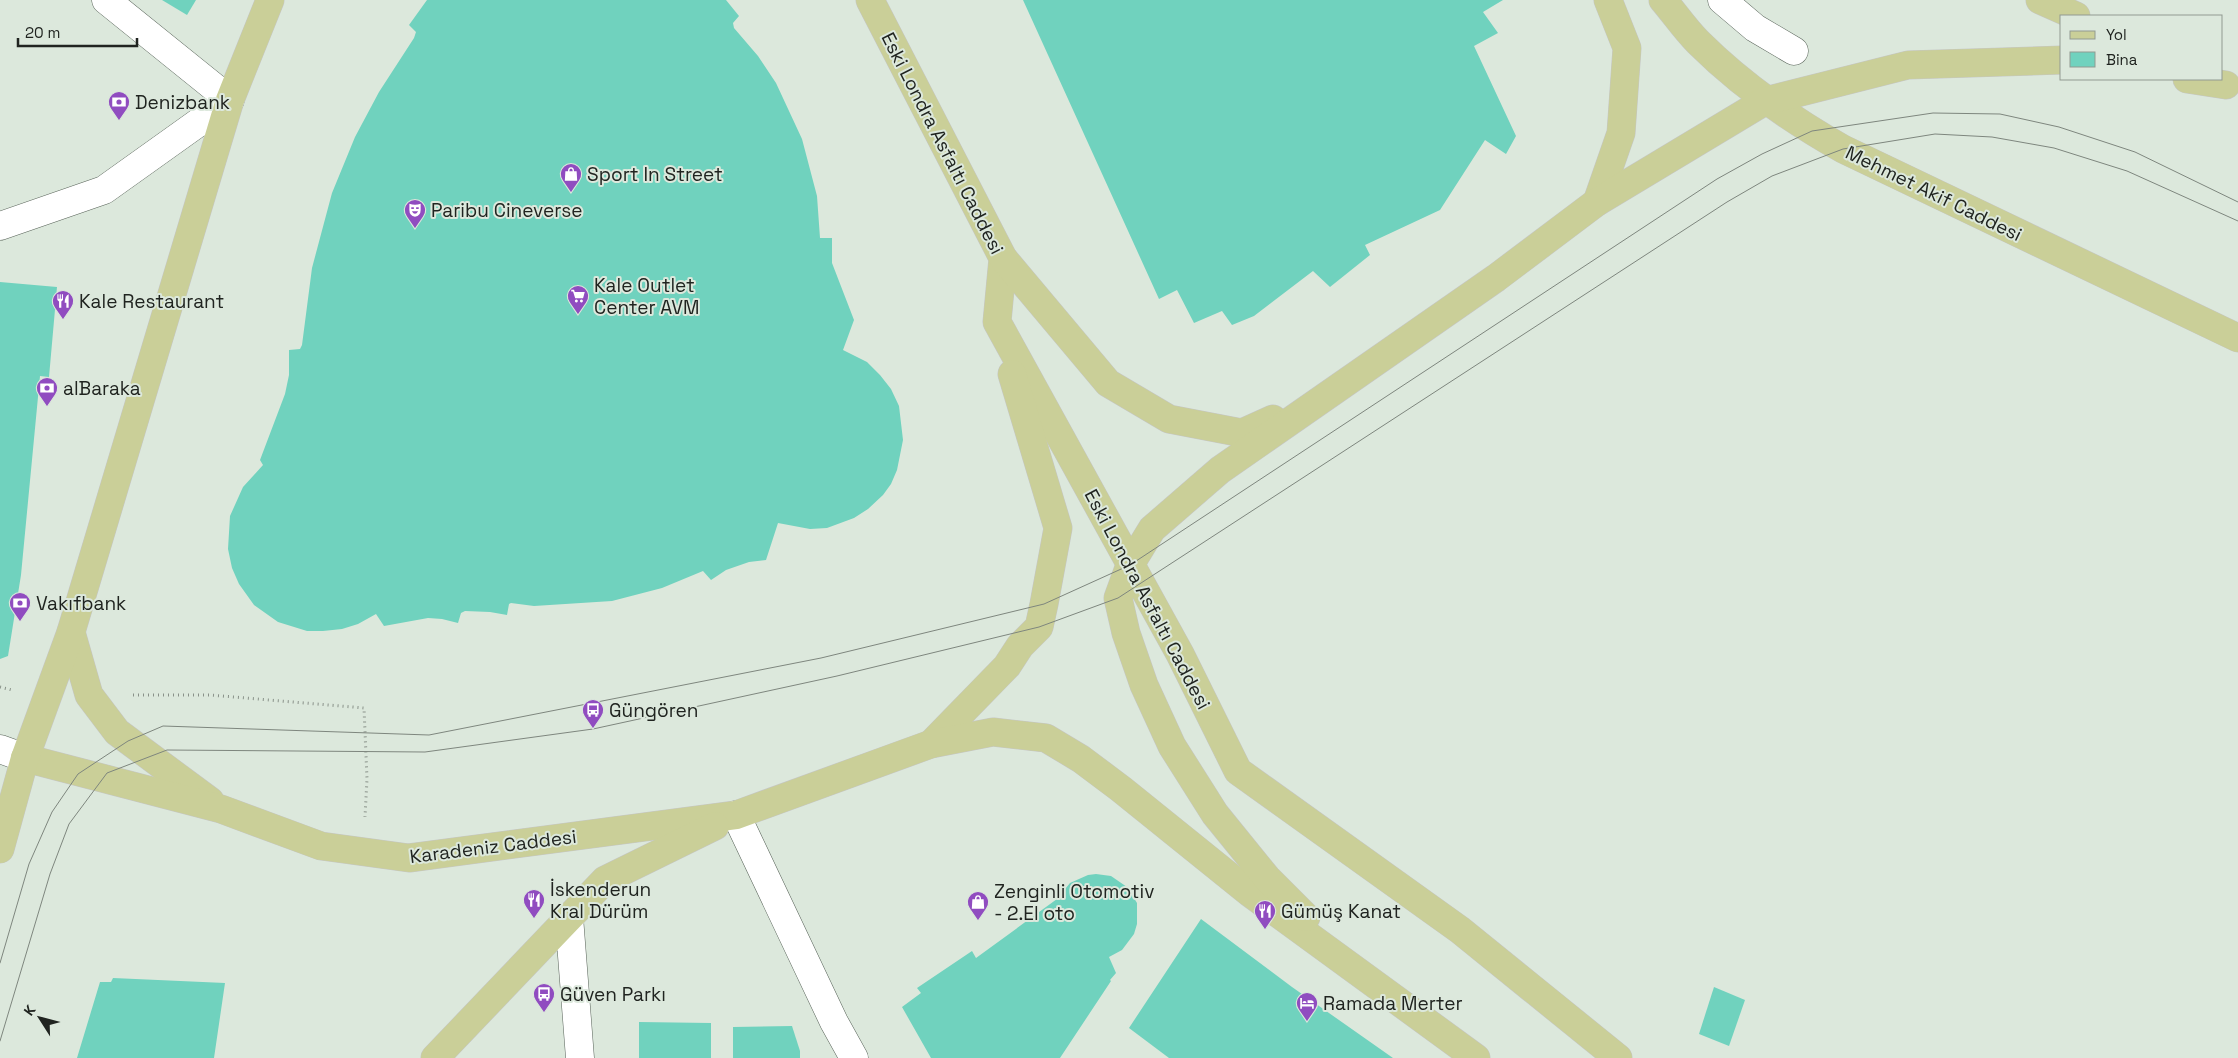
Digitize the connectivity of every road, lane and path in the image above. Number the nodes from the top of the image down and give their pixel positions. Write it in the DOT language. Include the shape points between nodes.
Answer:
graph roads {
  1 [pos="106,0"];
  2 [pos="270,0"];
  3 [pos="870,0"];
  4 [pos="1608,0"];
  5 [pos="1663,0"];
  6 [pos="1722,0"];
  7 [pos="1794,51"];
  8 [pos="2060,60"];
  9 [pos="2194,80"];
  10 [pos="2226,85"];
  11 [pos="230,100"];
  12 [pos="1765,101"];
  13 [pos="1597,202"];
  14 [pos="0,226"];
  15 [pos="1004,258"];
  16 [pos="997,322"];
  17 [pos="2238,338"];
  18 [pos="1327,395"];
  19 [pos="1130,565"];
  20 [pos="71,632"];
  21 [pos="0,687"];
  22 [pos="89,695"];
  23 [pos="47,696"];
  24 [pos="931,744"];
  25 [pos="12,753"];
  26 [pos="221,809"];
  27 [pos="736,815"];
  28 [pos="0,849"];
  29 [pos="364,852"];
  30 [pos="569,916"];
  31 [pos="1358,972"];
  32 [pos="435,1058"];
  33 [pos="580,1058"];
  34 [pos="854,1058"];
  35 [pos="1476,1058"];
  36 [pos="1618,1058"];
  1 -- 11 [label="street"];
  2 -- 11 [label="main road"];
  3 -- 15 [label="main road, Eski Londra Asfaltı Caddesi"];
  4 -- 13 [label="main road" via="1627,48 1621,134"];
  5 -- 12 [label="main road, Mehmet Akif Caddesi" via="1697,41"];
  6 -- 7 [label="street" via="1755,28"];
  8 -- 12 [label="main road" via="1908,65"];
  9 -- 10 [label="main road"];
  11 -- 14 [label="street" via="104,190"];
  11 -- 20 [label="main road"];
  12 -- 13 [label="main road"];
  12 -- 17 [label="main road, Mehmet Akif Caddesi" via="1843,149"];
  13 -- 18 [label="main road" via="1496,278"];
  15 -- 16 [label="main road, Eski Londra Asfaltı Caddesi"];
  15 -- 18 [label="main road" via="1108,383 1168,420 1242,433"];
  16 -- 19 [label="main road, Eski Londra Asfaltı Caddesi"];
  16 -- 24 [label="main road" via="1058,528 1039,627 1020,646 1007,666"];
  18 -- 19 [label="main road" via="1220,470 1173,510 1152,529"];
  19 -- 31 [label="main road" via="1118,598 1126,633 1144,685 1172,746 1215,814 1267,878"];
  19 -- 36 [label="main road, Eski Londra Asfaltı Caddesi" via="1180,654 1238,771 1460,930"];
  20 -- 22 [label="main road"];
  20 -- 23 [label="main road"];
  21 -- 23 [label="path"];
  22 -- 26 [label="main road" via="116,732"];
  22 -- 29 [label="path" via="210,695 364,708 367,780"];
  23 -- 25 [label="main road"];
  24 -- 27 [label="main road, Karadeniz Caddesi"];
  24 -- 31 [label="main road" via="993,732 1046,738 1122,789 1250,893"];
  25 -- 26 [label="main road, Karadeniz Caddesi"];
  25 -- 28 [label="main road"];
  26 -- 29 [label="main road, Karadeniz Caddesi" via="321,846"];
  27 -- 29 [label="main road, Karadeniz Caddesi" via="409,858"];
  27 -- 30 [label="main road" via="605,880"];
  27 -- 34 [label="street"];
  30 -- 32 [label="main road"];
  30 -- 33 [label="street"];
  31 -- 35 [label="main road"];
}
